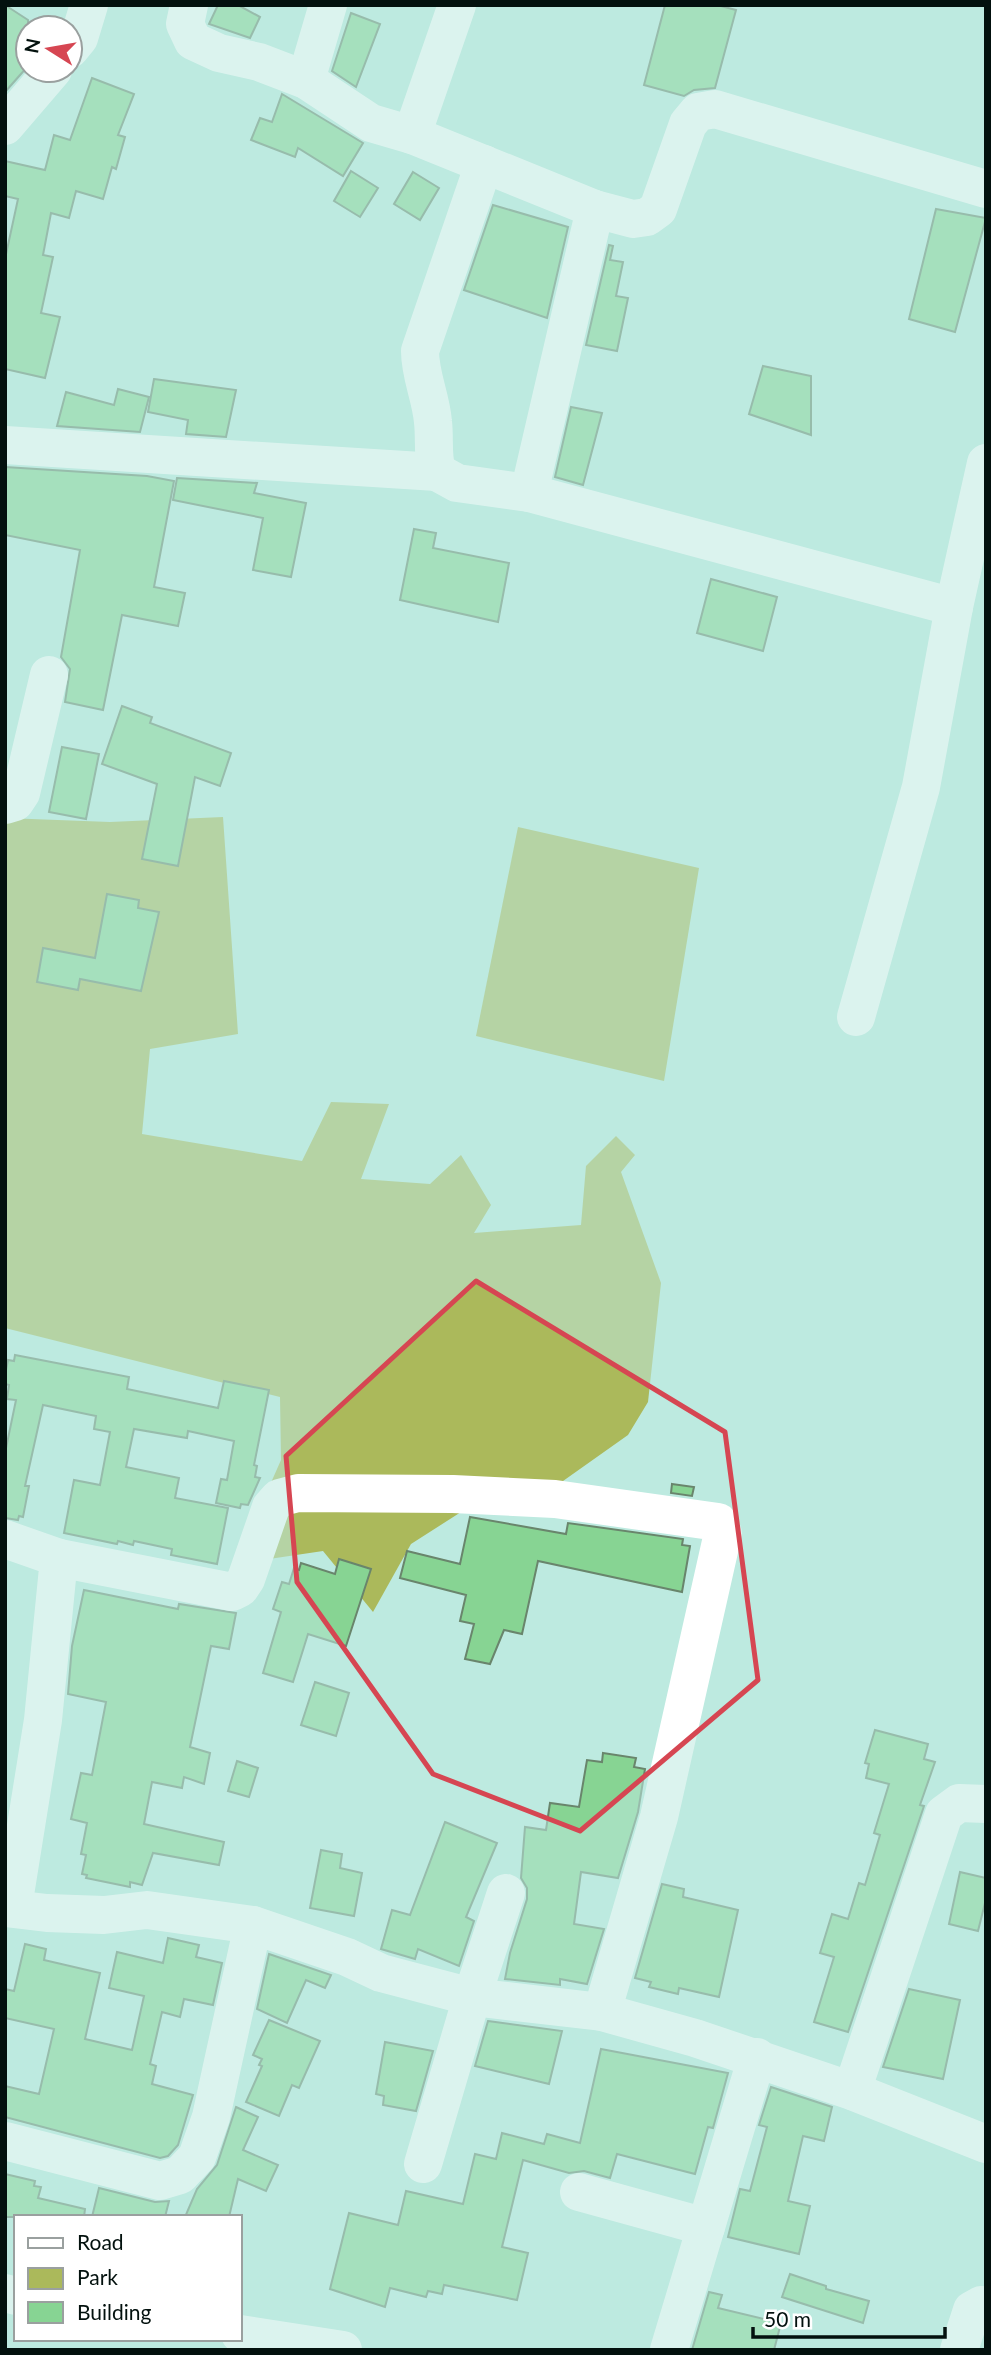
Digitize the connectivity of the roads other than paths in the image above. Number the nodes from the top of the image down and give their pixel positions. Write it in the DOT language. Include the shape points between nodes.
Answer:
graph roads {
  1 [pos="189,5"];
  2 [pos="328,5"];
  3 [pos="457,5"];
  4 [pos="306,80"];
  5 [pos="40,84"];
  6 [pos="5,126"];
  7 [pos="412,135"];
  8 [pos="484,164"];
  9 [pos="986,189"];
  10 [pos="595,209"];
  11 [pos="5,445"];
  12 [pos="986,463"];
  13 [pos="437,472"];
  14 [pos="529,494"];
  15 [pos="954,607"];
  16 [pos="49,675"];
  17 [pos="5,805"];
  18 [pos="856,1017"];
  19 [pos="5,1539"];
  20 [pos="59,1558"];
  21 [pos="986,1804"];
  22 [pos="506,1892"];
  23 [pos="9,1908"];
  24 [pos="253,1926"];
  25 [pos="472,1997"];
  26 [pos="602,2012"];
  27 [pos="757,2057"];
  28 [pos="852,2091"];
  29 [pos="5,2141"];
  30 [pos="986,2144"];
  31 [pos="423,2164"];
  32 [pos="579,2192"];
  33 [pos="706,2227"];
  34 [pos="986,2306"];
  35 [pos="242,2333"];
  36 [pos="343,2350"];
  37 [pos="669,2350"];
  38 [pos="959,2350"];
  1 -- 4 [label="street" via="185,24 193,41"];
  2 -- 4 [label="street"];
  3 -- 7 [label="street"];
  4 -- 7 [label="street" via="371,123"];
  5 -- 6 [label="street"];
  7 -- 8 [label="street"];
  8 -- 10 [label="street"];
  8 -- 13 [label="street" via="420,351"];
  9 -- 10 [label="street" via="715,109 698,112 688,124 658,209 633,219"];
  10 -- 14 [label="street"];
  11 -- 13 [label="street"];
  12 -- 15 [label="street"];
  13 -- 14 [label="street" via="457,483"];
  14 -- 15 [label="street"];
  15 -- 18 [label="street" via="921,787"];
  16 -- 17 [label="street" via="21,793 15,802"];
  19 -- 20 [label="street"];
  20 -- 23 [label="street" via="43,1720"];
  20 -- 26 [label="street" via="232,1592 246,1579 271,1507 279,1498 298,1493 453,1493 555,1499 718,1522 723,1534 659,1816"];
  21 -- 28 [label="street" via="959,1803 944,1814"];
  22 -- 25 [label="street"];
  23 -- 24 [label="street" via="104,1915 147,1910"];
  24 -- 25 [label="street" via="382,1973"];
  24 -- 29 [label="street" via="211,2117 197,2158 180,2175 160,2180"];
  25 -- 26 [label="street"];
  25 -- 31 [label="street"];
  26 -- 27 [label="street"];
  27 -- 28 [label="street"];
  27 -- 33 [label="street"];
  28 -- 30 [label="street"];
  32 -- 33 [label="street"];
  33 -- 37 [label="street"];
  34 -- 38 [label="street" via="972,2310"];
  35 -- 36 [label="street"];
}
